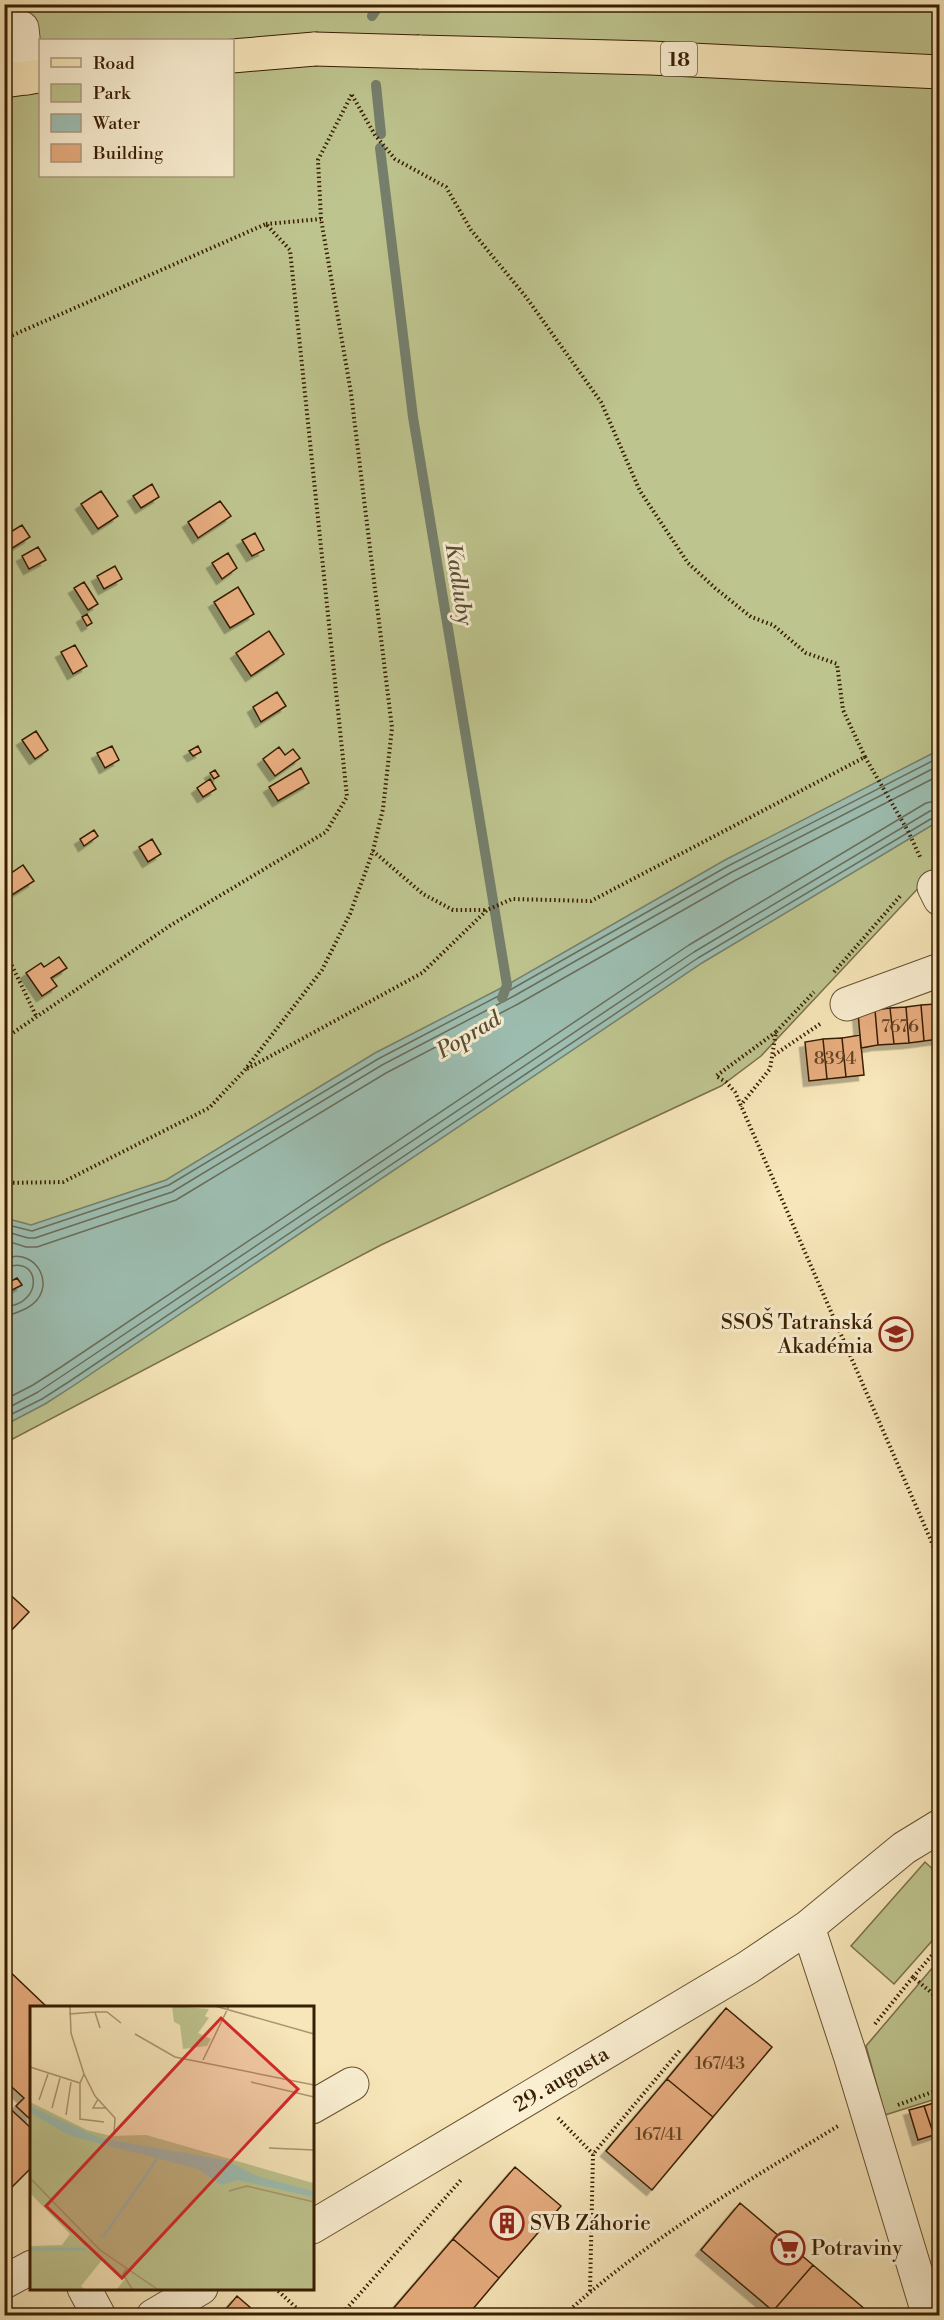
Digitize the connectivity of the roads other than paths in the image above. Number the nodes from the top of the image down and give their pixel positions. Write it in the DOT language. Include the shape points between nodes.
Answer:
graph roads {
  1 [pos="4,22"];
  2 [pos="234,56"];
  3 [pos="939,72"];
  4 [pos="24,79"];
  5 [pos="939,970"];
  6 [pos="847,1004"];
  7 [pos="939,1826"];
  8 [pos="808,1927"];
  9 [pos="352,2084"];
  10 [pos="314,2106"];
  11 [pos="314,2225"];
  12 [pos="30,2267"];
  13 [pos="4,2282"];
  14 [pos="85,2290"];
  15 [pos="199,2290"];
  16 [pos="99,2316"];
  17 [pos="153,2316"];
  18 [pos="929,2316"];
  1 -- 4 [label="street" via="22,28"];
  2 -- 3 [label="main road, 18, bridge" via="315,49 651,58"];
  5 -- 6 [label="street"];
  7 -- 8 [label="street, 29. augusta" via="904,1848"];
  8 -- 11 [label="street, 29. augusta" via="737,1974"];
  8 -- 18 [label="street"];
  9 -- 10 [label="street"];
  12 -- 13 [label="street"];
  14 -- 16 [label="street"];
  15 -- 17 [label="street"];
}
